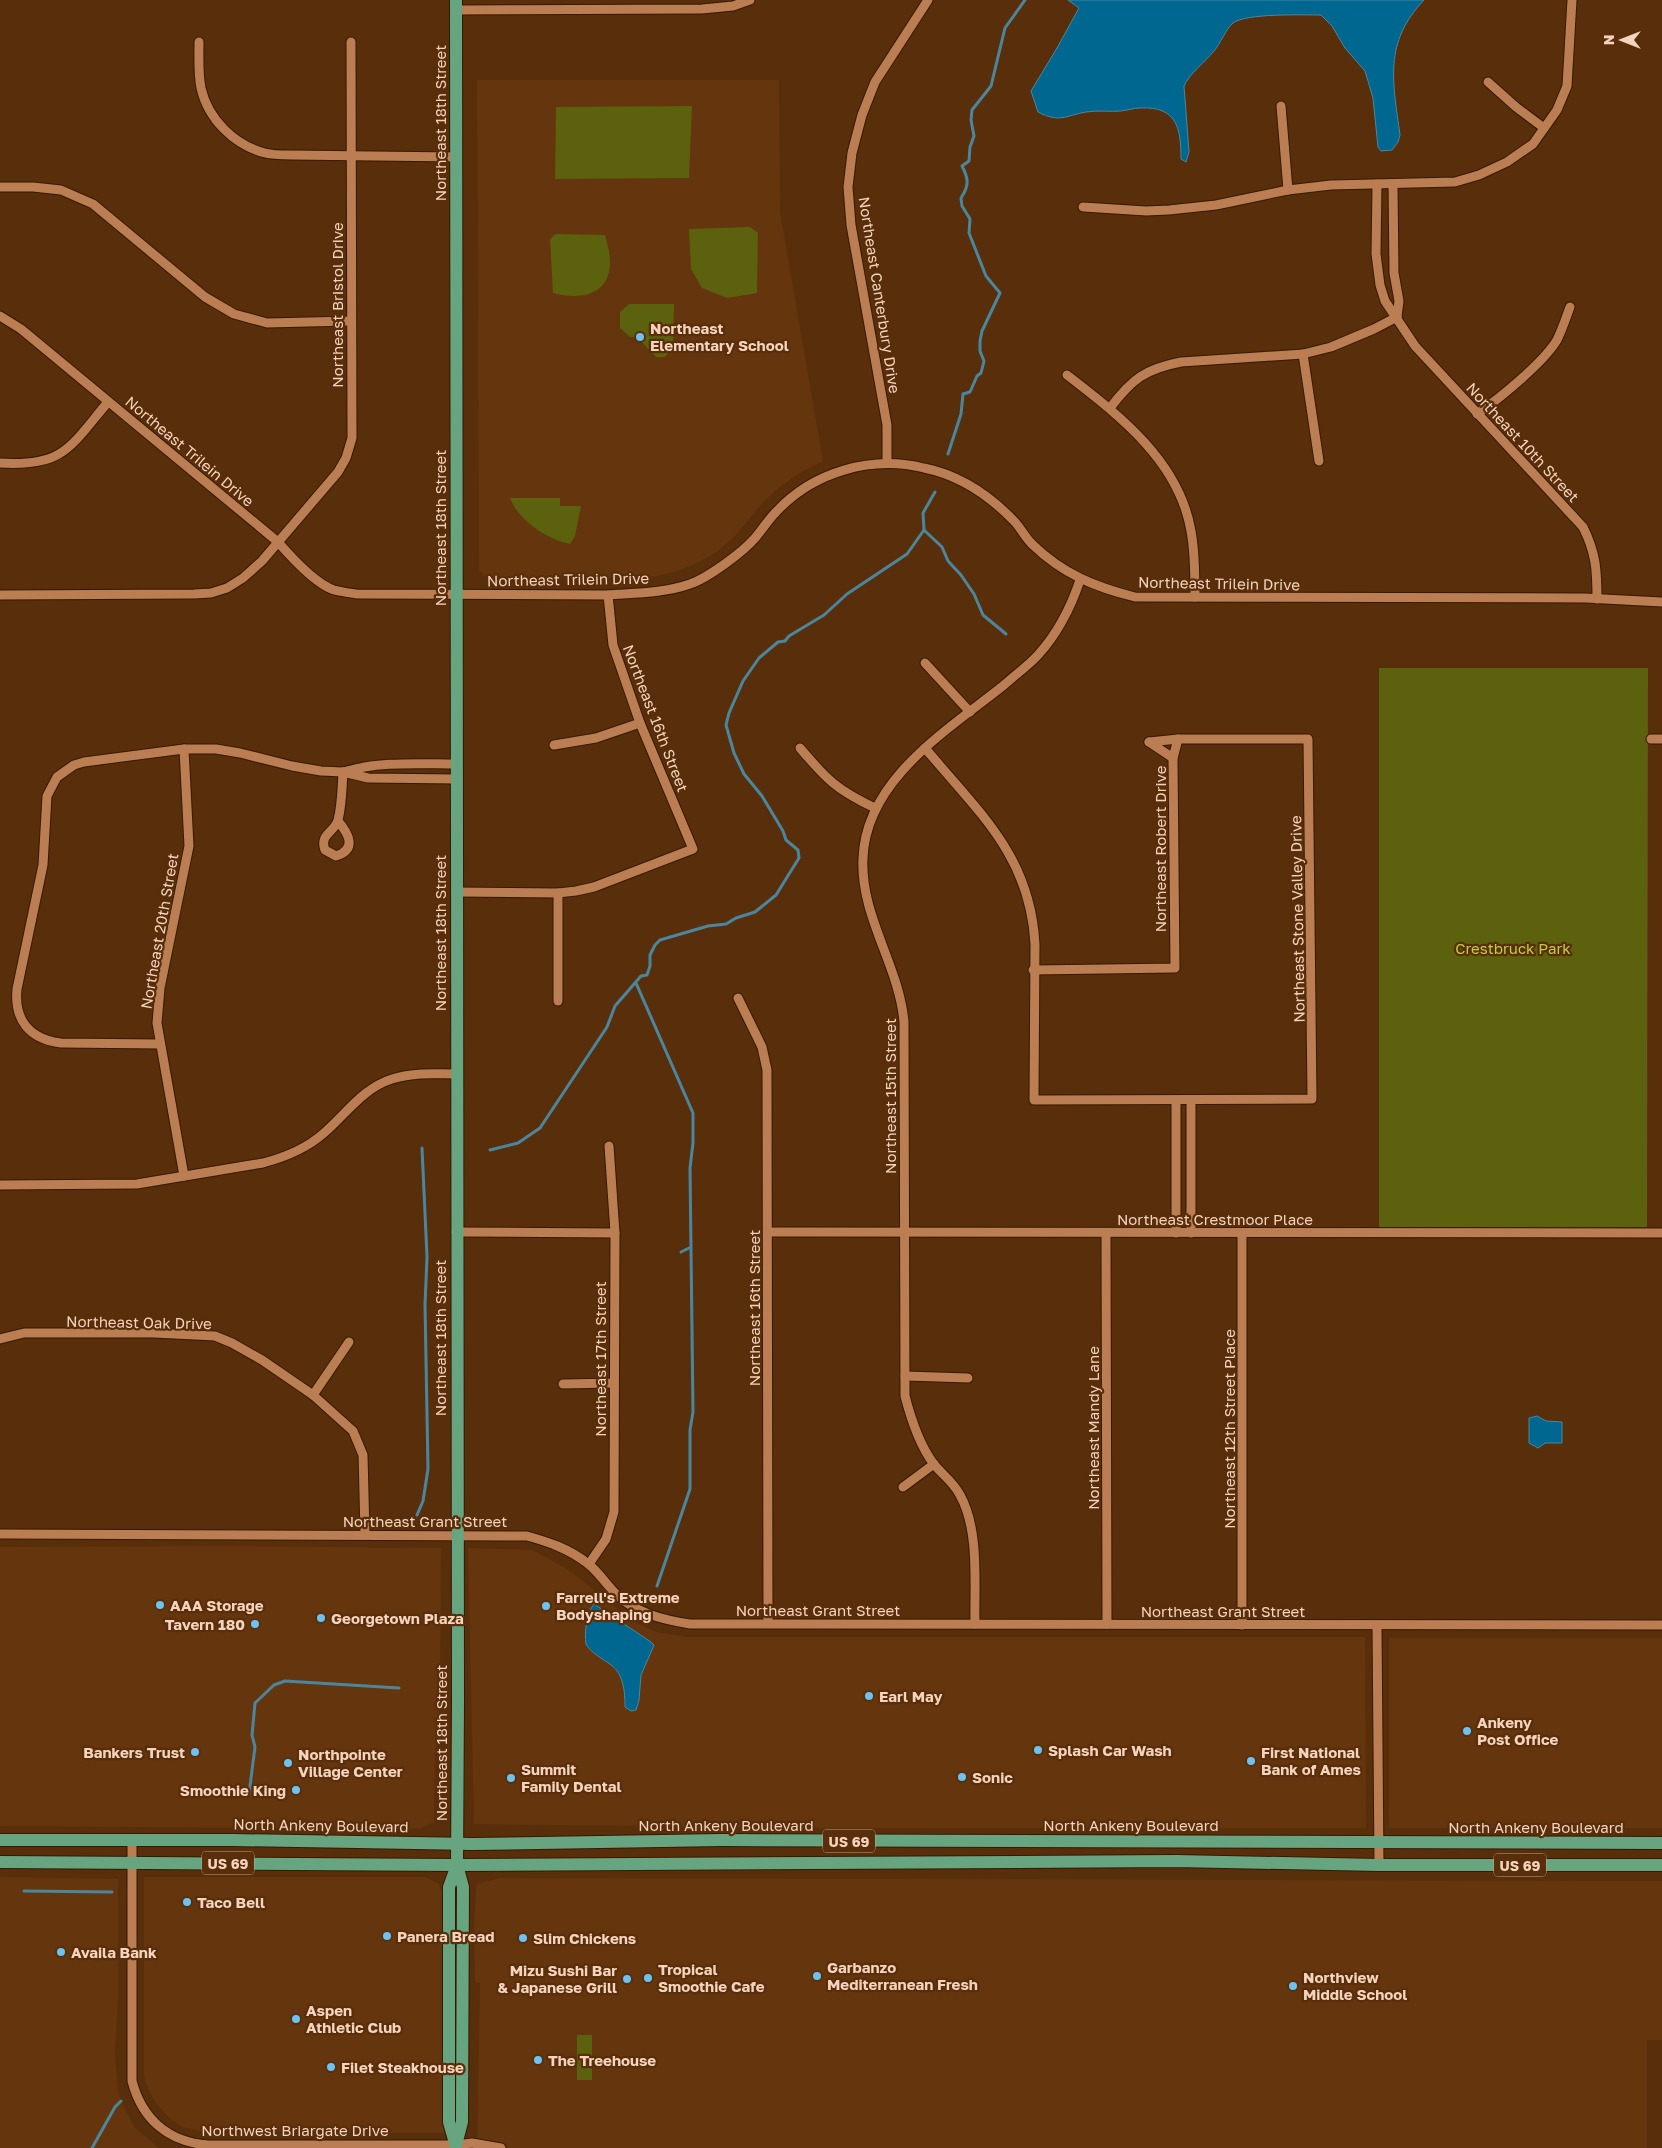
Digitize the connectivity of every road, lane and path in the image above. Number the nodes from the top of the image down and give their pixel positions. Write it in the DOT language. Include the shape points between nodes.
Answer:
graph roads {
  1 [pos="750,0"];
  2 [pos="928,0"];
  3 [pos="1572,0"];
  4 [pos="456,5"];
  5 [pos="199,42"];
  6 [pos="351,42"];
  7 [pos="1488,82"];
  8 [pos="1281,106"];
  9 [pos="1544,128"];
  10 [pos="351,156"];
  11 [pos="456,157"];
  12 [pos="1377,184"];
  13 [pos="1393,184"];
  14 [pos="0,187"];
  15 [pos="1288,190"];
  16 [pos="1083,207"];
  17 [pos="1570,307"];
  18 [pos="0,316"];
  19 [pos="1397,317"];
  20 [pos="351,321"];
  21 [pos="1303,354"];
  22 [pos="1067,375"];
  23 [pos="108,402"];
  24 [pos="1110,408"];
  25 [pos="1477,414"];
  26 [pos="1319,461"];
  27 [pos="0,463"];
  28 [pos="887,464"];
  29 [pos="278,542"];
  30 [pos="1080,580"];
  31 [pos="457,594"];
  32 [pos="608,594"];
  33 [pos="0,595"];
  34 [pos="1195,596"];
  35 [pos="1597,599"];
  36 [pos="1662,602"];
  37 [pos="926,663"];
  38 [pos="970,712"];
  39 [pos="640,723"];
  40 [pos="1178,739"];
  41 [pos="1651,739"];
  42 [pos="1662,739"];
  43 [pos="554,745"];
  44 [pos="800,748"];
  45 [pos="925,748"];
  46 [pos="184,749"];
  47 [pos="1173,758"];
  48 [pos="456,764"];
  49 [pos="343,772"];
  50 [pos="456,779"];
  51 [pos="875,808"];
  52 [pos="338,821"];
  53 [pos="456,892"];
  54 [pos="558,893"];
  55 [pos="1034,970"];
  56 [pos="738,998"];
  57 [pos="558,1001"];
  58 [pos="160,1044"];
  59 [pos="456,1074"];
  60 [pos="1176,1100"];
  61 [pos="1191,1101"];
  62 [pos="609,1146"];
  63 [pos="184,1176"];
  64 [pos="0,1185"];
  65 [pos="456,1232"];
  66 [pos="769,1232"];
  67 [pos="904,1232"];
  68 [pos="1106,1232"];
  69 [pos="615,1233"];
  70 [pos="1176,1233"];
  71 [pos="1191,1233"];
  72 [pos="1242,1233"];
  73 [pos="1662,1233"];
  74 [pos="0,1339"];
  75 [pos="349,1342"];
  76 [pos="905,1376"];
  77 [pos="968,1378"];
  78 [pos="614,1383"];
  79 [pos="563,1384"];
  80 [pos="313,1395"];
  81 [pos="934,1464"];
  82 [pos="903,1486"];
  83 [pos="0,1534"];
  84 [pos="365,1534"];
  85 [pos="457,1535"];
  86 [pos="589,1564"];
  87 [pos="768,1623"];
  88 [pos="975,1624"];
  89 [pos="1107,1624"];
  90 [pos="1242,1625"];
  91 [pos="1662,1625"];
  92 [pos="1377,1626"];
  93 [pos="0,1840"];
  94 [pos="132,1840"];
  95 [pos="1379,1843"];
  96 [pos="1662,1843"];
  97 [pos="456,1844"];
  98 [pos="0,1862"];
  99 [pos="132,1863"];
  100 [pos="456,1865"];
  101 [pos="1378,1865"];
  102 [pos="1662,1865"];
  103 [pos="456,2146"];
  104 [pos="502,2148"];
  1 -- 4 [label="street" via="733,6 702,9"];
  2 -- 28 [label="street, Northeast Canterbury Drive" via="875,82 852,153 848,187 851,225 887,425"];
  3 -- 9 [label="street" via="1568,86"];
  4 -- 11 [label="main road, Northeast 18th Street"];
  5 -- 10 [label="street" via="200,86 207,107 223,129 251,149 267,154"];
  6 -- 10 [label="street, Northeast Bristol Drive"];
  7 -- 9 [label="street"];
  8 -- 15 [label="street"];
  9 -- 13 [label="street" via="1533,144 1507,162 1470,178 1455,182"];
  10 -- 11 [label="street"];
  10 -- 20 [label="street, Northeast Bristol Drive"];
  11 -- 31 [label="main road, Northeast 18th Street"];
  12 -- 13 [label="street"];
  12 -- 15 [label="street" via="1331,184"];
  12 -- 19 [label="street, Northeast 10th Street" via="1376,254 1380,285 1385,301"];
  13 -- 19 [label="street"];
  14 -- 20 [label="street" via="61,190 92,204 205,297 234,314 267,323"];
  15 -- 16 [label="street" via="1216,205 1170,210"];
  17 -- 25 [label="street" via="1557,339 1547,353"];
  18 -- 23 [label="street, Northeast Trilein Drive" via="21,329"];
  19 -- 21 [label="street" via="1331,347"];
  19 -- 25 [label="street, Northeast 10th Street" via="1415,346"];
  20 -- 29 [label="street, Northeast Bristol Drive" via="352,438 346,458 338,472"];
  21 -- 24 [label="street" via="1163,366 1145,372 1123,391"];
  21 -- 26 [label="street"];
  22 -- 24 [label="street"];
  23 -- 27 [label="street" via="72,444 57,456 38,463"];
  23 -- 29 [label="street, Northeast Trilein Drive"];
  24 -- 34 [label="street" via="1140,436 1158,459 1182,500 1191,531"];
  25 -- 35 [label="street, Northeast 10th Street" via="1583,527 1592,545 1596,564"];
  28 -- 30 [label="street, Northeast Trilein Drive" via="925,468 958,479 994,501 1032,544"];
  28 -- 32 [label="street, Northeast Trilein Drive" via="843,470 813,481 780,507 754,540 731,560 691,584 649,592"];
  29 -- 31 [label="street, Northeast Trilein Drive" via="312,575 333,590 357,594"];
  29 -- 33 [label="street, Northeast Bristol Drive" via="243,578 211,593"];
  30 -- 34 [label="street, Northeast Trilein Drive" via="1135,597"];
  30 -- 38 [label="street, Northeast 15th Street" via="1056,633 1038,655"];
  31 -- 32 [label="street, Northeast Trilein Drive"];
  31 -- 48 [label="main road, Northeast 18th Street"];
  32 -- 39 [label="street, Northeast 16th Street" via="614,646"];
  34 -- 35 [label="street, Northeast Trilein Drive"];
  35 -- 36 [label="street, Northeast Trilein Drive"];
  37 -- 38 [label="street"];
  38 -- 45 [label="street, Northeast 15th Street"];
  39 -- 43 [label="street" via="596,738"];
  39 -- 54 [label="street, Northeast 16th Street" via="693,848 594,887"];
  40 -- 47 [label="street"];
  40 -- 47 [label="street, Northeast Robert Drive" via="1149,742"];
  40 -- 61 [label="street, Northeast Stone Valley Drive" via="1308,739 1312,1100"];
  41 -- 42 [label="street"];
  44 -- 51 [label="street" via="830,782"];
  45 -- 51 [label="street, Northeast 15th Street" via="898,775"];
  45 -- 55 [label="street" via="993,830 1016,864 1034,924"];
  46 -- 49 [label="street" via="216,749 292,766"];
  46 -- 58 [label="street, Northeast 20th Street" via="189,846 159,996 157,1023"];
  46 -- 58 [label="street" via="74,765 51,785 46,807 43,865 16,999 28,1030 47,1041 61,1044"];
  47 -- 55 [label="street, Northeast Robert Drive" via="1175,968"];
  48 -- 49 [label="street" via="381,765"];
  48 -- 50 [label="main road, Northeast 18th Street"];
  49 -- 50 [label="street" via="368,778"];
  49 -- 52 [label="street"];
  50 -- 53 [label="main road, Northeast 18th Street"];
  51 -- 67 [label="street, Northeast 15th Street" via="865,838 862,873 871,913 903,1010"];
  53 -- 54 [label="street"];
  53 -- 59 [label="main road, Northeast 18th Street"];
  54 -- 57 [label="street"];
  55 -- 60 [label="street" via="1034,1100"];
  56 -- 66 [label="street, Northeast 16th Street" via="762,1047 767,1070"];
  58 -- 63 [label="street, Northeast 20th Street"];
  59 -- 63 [label="street" via="392,1078 367,1092 324,1133 296,1152 263,1163"];
  59 -- 65 [label="main road, Northeast 18th Street"];
  60 -- 61 [label="street"];
  60 -- 70 [label="street"];
  61 -- 71 [label="street"];
  62 -- 69 [label="street, Northeast 17th Street"];
  63 -- 64 [label="street" via="127,1185"];
  65 -- 69 [label="street"];
  65 -- 85 [label="main road, Northeast 18th Street"];
  66 -- 67 [label="street, Northeast Crestmoor Place"];
  66 -- 87 [label="street, Northeast 16th Street"];
  67 -- 68 [label="street, Northeast Crestmoor Place"];
  67 -- 76 [label="street, Northeast 15th Street"];
  68 -- 70 [label="street, Northeast Crestmoor Place"];
  68 -- 89 [label="street, Northeast Mandy Lane"];
  69 -- 78 [label="street, Northeast 17th Street"];
  70 -- 71 [label="street, Northeast Crestmoor Place"];
  71 -- 72 [label="street, Northeast Crestmoor Place"];
  72 -- 73 [label="street, Northeast Crestmoor Place"];
  72 -- 90 [label="street, Northeast 12th Street Place"];
  74 -- 80 [label="street, Northeast Oak Drive" via="35,1333 215,1336 262,1360"];
  75 -- 80 [label="street"];
  76 -- 77 [label="street"];
  76 -- 81 [label="street, Northeast 15th Street" via="905,1396 912,1422"];
  78 -- 79 [label="street"];
  78 -- 86 [label="street, Northeast 17th Street" via="614,1512 606,1539"];
  80 -- 84 [label="street, Northeast Oak Drive" via="348,1425 361,1447"];
  81 -- 82 [label="street"];
  81 -- 88 [label="street, Northeast 15th Street" via="961,1496 970,1519"];
  83 -- 84 [label="street, Northeast Grant Street"];
  84 -- 85 [label="street, Northeast Grant Street"];
  85 -- 86 [label="street, Northeast Grant Street" via="527,1536 559,1546"];
  85 -- 97 [label="main road, Northeast 18th Street"];
  86 -- 87 [label="street, Northeast Grant Street" via="622,1599 663,1619 690,1624"];
  87 -- 88 [label="street, Northeast Grant Street"];
  88 -- 89 [label="street, Northeast Grant Street"];
  89 -- 90 [label="street, Northeast Grant Street"];
  90 -- 92 [label="street, Northeast Grant Street"];
  91 -- 92 [label="street, Northeast Grant Street"];
  92 -- 95 [label="street"];
  93 -- 94 [label="main road, North Ankeny Boulevard / US 69"];
  94 -- 97 [label="main road, North Ankeny Boulevard / US 69"];
  94 -- 99 [label="street, Northwest Briargate Drive"];
  95 -- 96 [label="main road, North Ankeny Boulevard / US 69"];
  95 -- 97 [label="main road, North Ankeny Boulevard / US 69" via="722,1840"];
  95 -- 101 [label="street"];
  97 -- 100 [label="main road, Northeast 18th Street"];
  98 -- 99 [label="main road, US 69"];
  99 -- 100 [label="main road, US 69"];
  99 -- 103 [label="street, Northwest Briargate Drive" via="131,2068 136,2094 149,2117 170,2135 195,2144"];
  100 -- 101 [label="main road, US 69" via="1176,1861"];
  100 -- 103 [label="main road, Northeast 18th Street" via="449,1887 448,1982 449,2122"];
  101 -- 102 [label="main road, US 69"];
  103 -- 104 [label="street, Northwest Briargate Drive" via="472,2143"];
}
